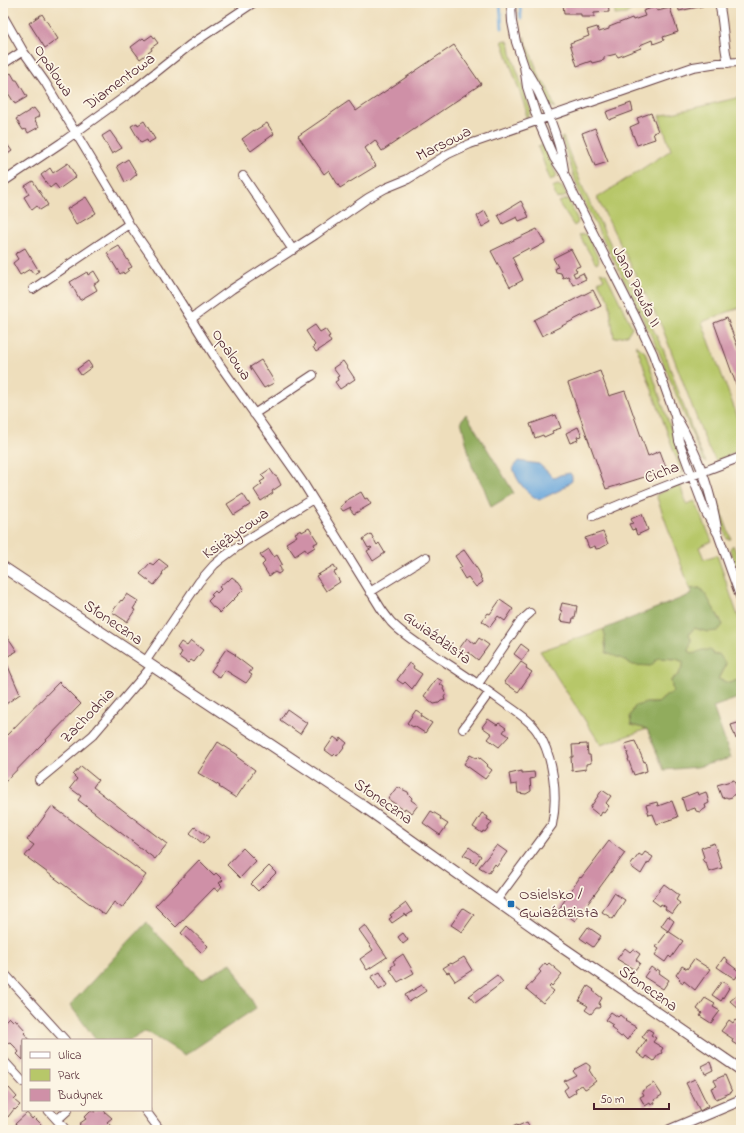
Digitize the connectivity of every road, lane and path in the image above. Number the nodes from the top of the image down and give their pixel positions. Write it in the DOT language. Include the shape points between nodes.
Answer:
graph roads {
  1 [pos="253,3"];
  2 [pos="511,3"];
  3 [pos="719,3"];
  4 [pos="3,16"];
  5 [pos="23,51"];
  6 [pos="728,62"];
  7 [pos="741,62"];
  8 [pos="3,64"];
  9 [pos="524,66"];
  10 [pos="548,118"];
  11 [pos="538,121"];
  12 [pos="75,132"];
  13 [pos="564,173"];
  14 [pos="243,176"];
  15 [pos="3,182"];
  16 [pos="129,224"];
  17 [pos="293,250"];
  18 [pos="33,289"];
  19 [pos="191,319"];
  20 [pos="313,375"];
  21 [pos="254,414"];
  22 [pos="675,416"];
  23 [pos="741,457"];
  24 [pos="701,472"];
  25 [pos="692,476"];
  26 [pos="313,499"];
  27 [pos="593,516"];
  28 [pos="718,534"];
  29 [pos="426,557"];
  30 [pos="3,567"];
  31 [pos="739,585"];
  32 [pos="370,592"];
  33 [pos="741,600"];
  34 [pos="530,613"];
  35 [pos="148,664"];
  36 [pos="478,684"];
  37 [pos="489,693"];
  38 [pos="463,729"];
  39 [pos="39,780"];
  40 [pos="496,901"];
  41 [pos="3,972"];
  42 [pos="64,1039"];
  43 [pos="3,1060"];
  44 [pos="741,1070"];
  45 [pos="22,1081"];
  46 [pos="741,1100"];
  47 [pos="49,1111"];
  48 [pos="67,1111"];
  49 [pos="146,1111"];
  50 [pos="57,1120"];
  51 [pos="66,1130"];
  52 [pos="160,1130"];
  53 [pos="670,1130"];
  1 -- 12 [label="street, Diamentowa" via="190,45 130,93"];
  2 -- 9 [label="street, Jana Pawła II" via="515,38"];
  3 -- 6 [label="street"];
  4 -- 5 [label="street, Opalowa"];
  5 -- 8 [label="street"];
  5 -- 12 [label="street, Opalowa"];
  6 -- 7 [label="street, Marsowa"];
  6 -- 10 [label="street, Marsowa" via="693,67"];
  9 -- 10 [label="street, Jana Pawła II"];
  9 -- 11 [label="street, Jana Pawła II" via="527,87"];
  10 -- 11 [label="street, Marsowa"];
  10 -- 13 [label="street, Jana Pawła II" via="562,155"];
  11 -- 13 [label="street, Jana Pawła II" via="554,158"];
  11 -- 17 [label="street, Marsowa" via="448,154 408,179 368,198"];
  12 -- 15 [label="street, Diamentowa"];
  12 -- 16 [label="street, Opalowa"];
  13 -- 22 [label="street, Jana Pawła II" via="645,336"];
  14 -- 17 [label="street"];
  16 -- 18 [label="street"];
  16 -- 19 [label="street, Opalowa"];
  17 -- 19 [label="street, Marsowa"];
  19 -- 21 [label="street, Opalowa"];
  20 -- 21 [label="street"];
  21 -- 26 [label="street, Opalowa"];
  22 -- 24 [label="street, Jana Pawła II" via="688,438"];
  22 -- 25 [label="street, Jana Pawła II" via="679,440"];
  23 -- 24 [label="street, Cicha"];
  24 -- 25 [label="street, Cicha"];
  24 -- 28 [label="street, Jana Pawła II" via="714,511"];
  25 -- 27 [label="street, Cicha"];
  25 -- 28 [label="street, Jana Pawła II" via="706,513"];
  26 -- 32 [label="street, Gwiaździsta"];
  26 -- 35 [label="street, Księżycowa" via="240,545 214,565 199,582"];
  28 -- 31 [label="street, Jana Pawła II"];
  29 -- 32 [label="street"];
  30 -- 35 [label="street, Słoneczna"];
  31 -- 33 [label="street, Jana Pawła II"];
  32 -- 36 [label="street, Gwiaździsta" via="391,622 405,635"];
  34 -- 36 [label="street, Gwiaździsta" via="521,621"];
  35 -- 39 [label="street, Zachodnia" via="93,735"];
  35 -- 40 [label="street, Słoneczna" via="360,804"];
  36 -- 37 [label="street, Gwiaździsta"];
  37 -- 38 [label="street"];
  37 -- 40 [label="street, Gwiaździsta" via="522,716 536,730 545,745 550,761 555,801 552,825"];
  40 -- 44 [label="street, Słoneczna"];
  41 -- 42 [label="street"];
  43 -- 45 [label="street"];
  46 -- 53 [label="street"];
  47 -- 50 [label="street"];
  48 -- 50 [label="street"];
  49 -- 52 [label="street"];
  50 -- 51 [label="street"];
}
